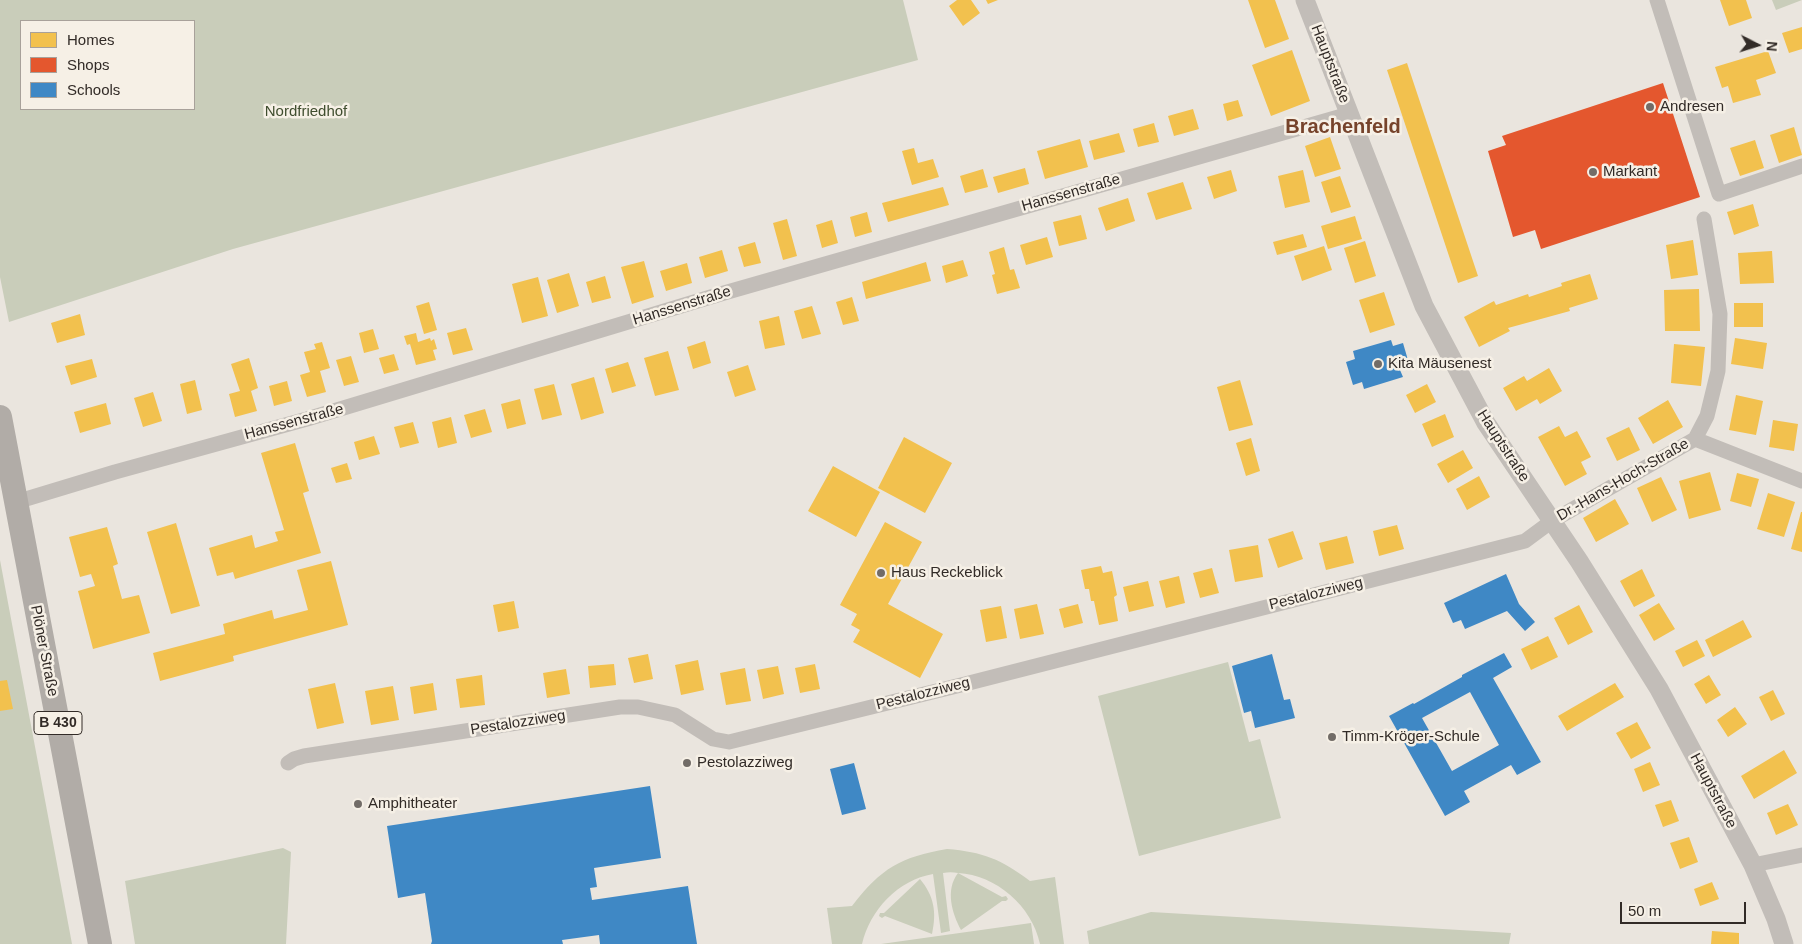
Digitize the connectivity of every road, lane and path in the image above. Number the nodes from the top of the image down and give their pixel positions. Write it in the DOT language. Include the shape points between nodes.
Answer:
graph roads {
  1 [pos="1305,0"];
  2 [pos="1657,0"];
  3 [pos="1349,114"];
  4 [pos="1802,166"];
  5 [pos="1704,219"];
  6 [pos="0,417"];
  7 [pos="1695,439"];
  8 [pos="1802,481"];
  9 [pos="16,502"];
  10 [pos="1552,521"];
  11 [pos="288,763"];
  12 [pos="1802,855"];
  13 [pos="1753,865"];
  14 [pos="100,944"];
  15 [pos="1784,944"];
  1 -- 3 [label="street, Hauptstraße"];
  2 -- 4 [label="street" via="1719,194"];
  3 -- 9 [label="street, Hanssenstraße" via="724,293 307,419"];
  3 -- 10 [label="street, Hauptstraße" via="1424,306 1486,423"];
  5 -- 7 [label="street, Dr.-Hans-Hoch-Straße" via="1720,314 1718,371 1707,416"];
  6 -- 9 [label="main road, Plöner Straße / B 430"];
  7 -- 8 [label="street, Dr.-Hans-Hoch-Straße"];
  7 -- 10 [label="street, Dr.-Hans-Hoch-Straße"];
  9 -- 14 [label="main road, Plöner Straße / B 430"];
  10 -- 11 [label="street, Pestalozziweg" via="1525,541 729,742 713,739 674,715 638,707 620,707 304,756"];
  10 -- 13 [label="street, Hauptstraße" via="1659,689"];
  12 -- 13 [label="street"];
  13 -- 15 [label="street, Hauptstraße"];
}
